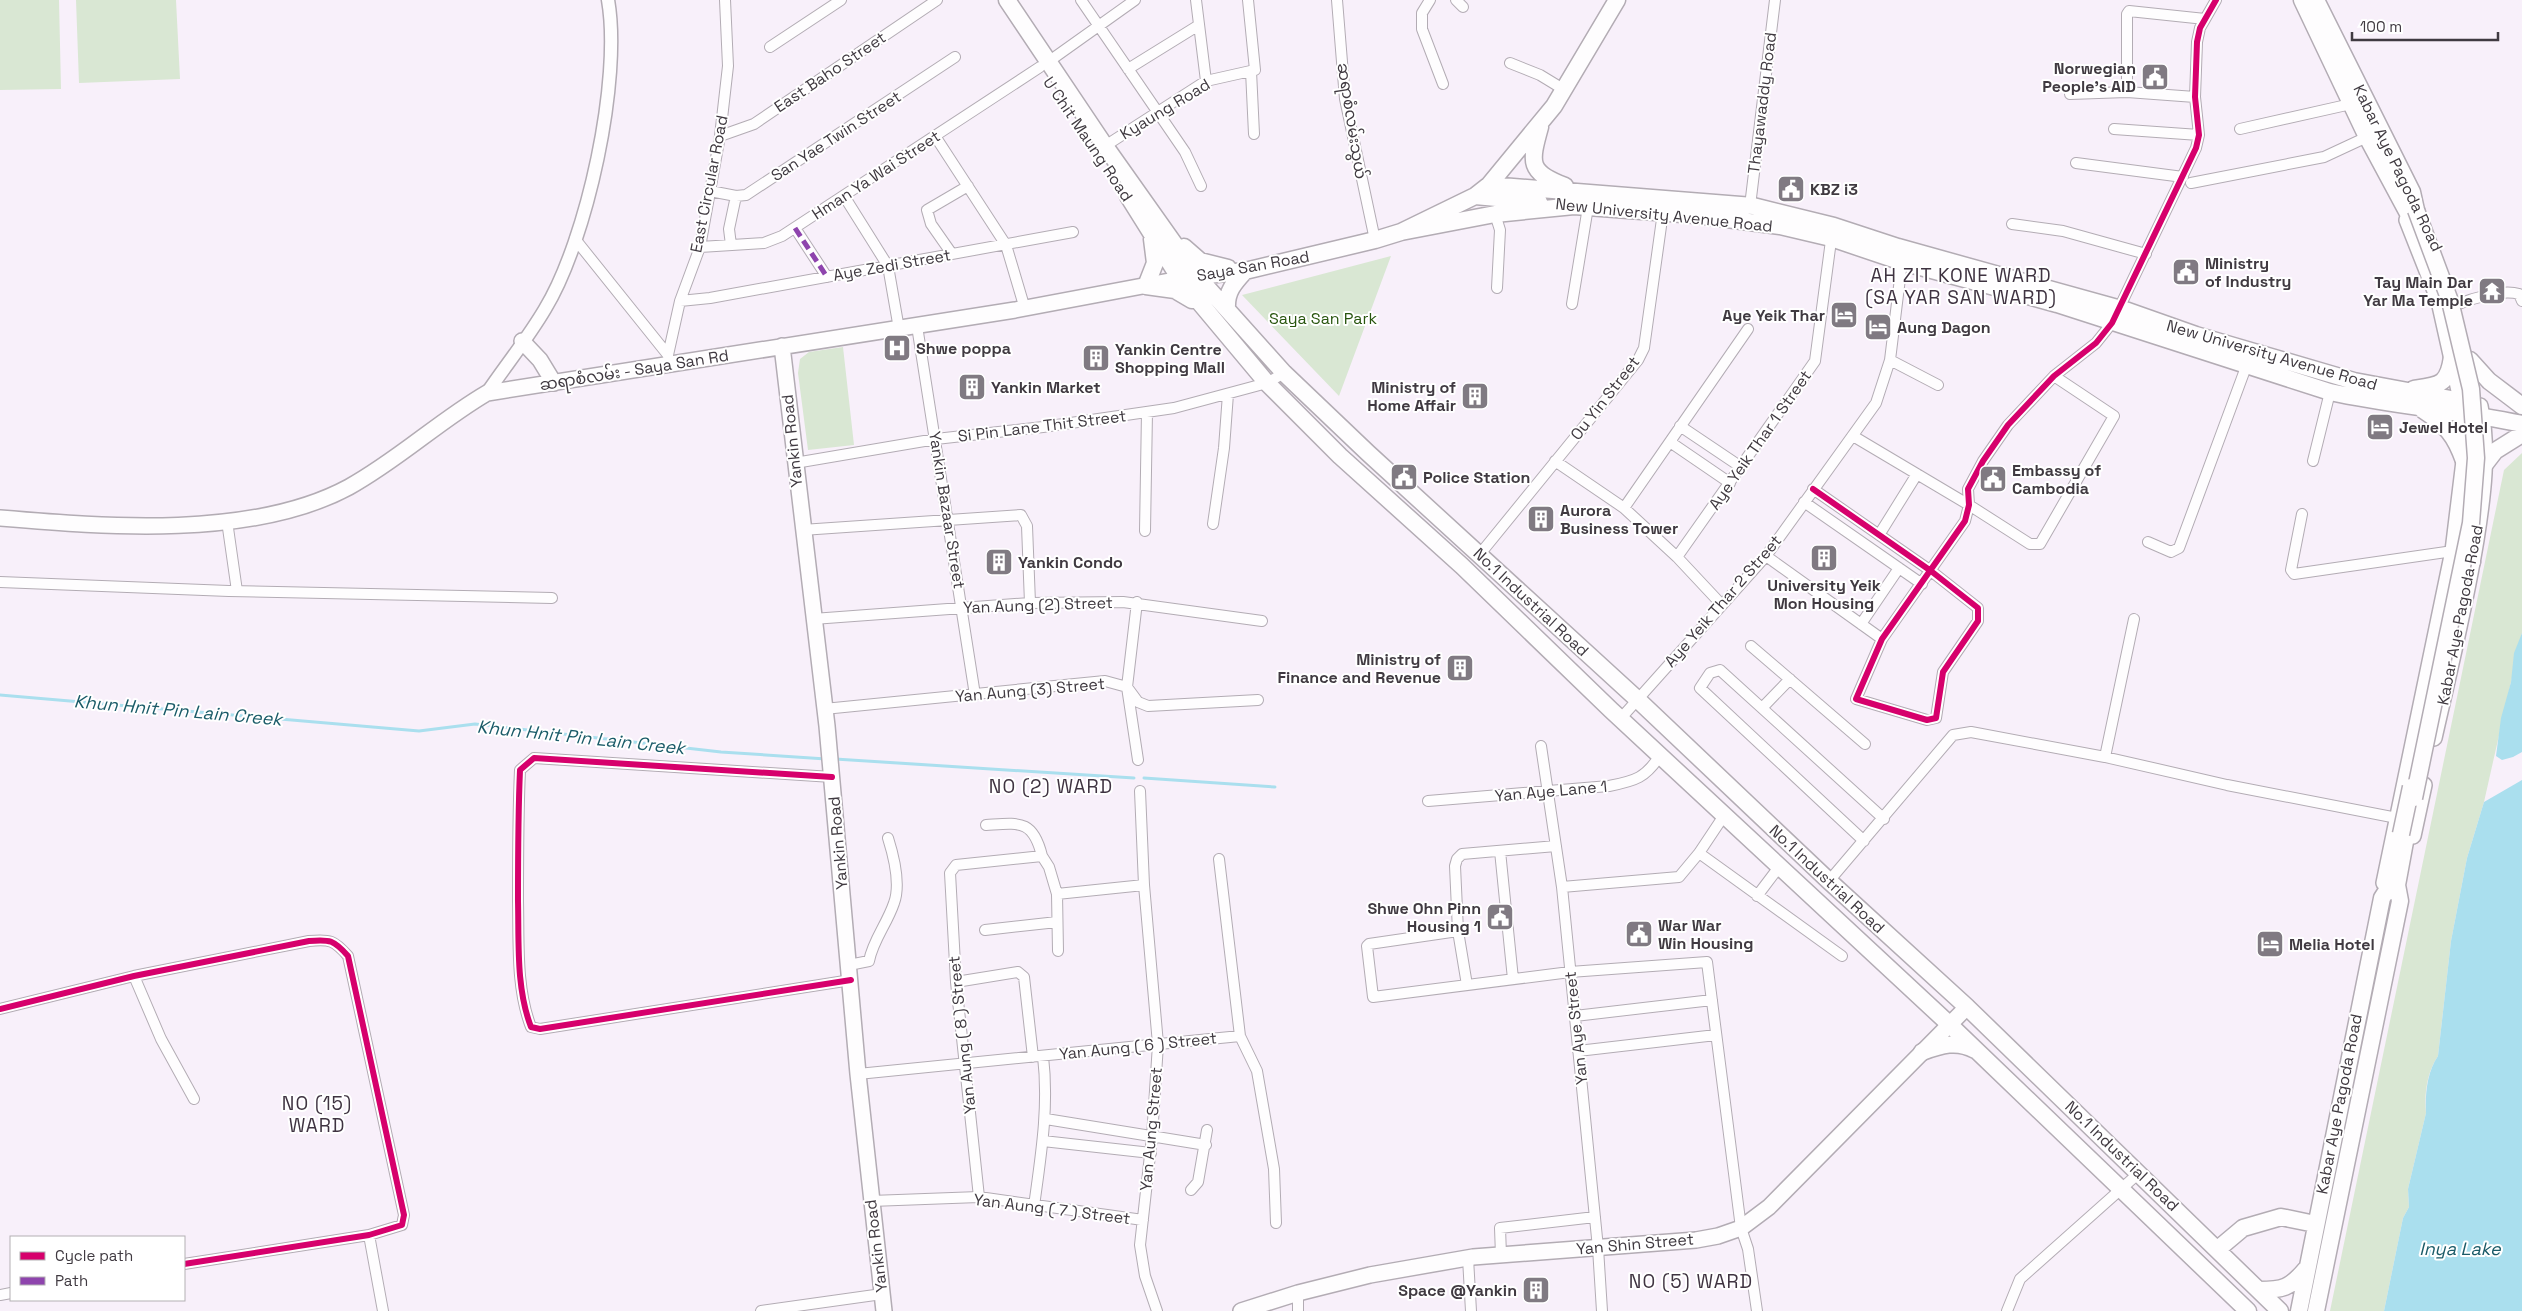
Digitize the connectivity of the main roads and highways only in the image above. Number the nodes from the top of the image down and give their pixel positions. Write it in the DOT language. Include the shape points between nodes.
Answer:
graph roads {
  1 [pos="994,0"];
  2 [pos="1007,0"];
  3 [pos="1617,0"];
  4 [pos="2302,0"];
  5 [pos="2316,0"];
  6 [pos="1044,65"];
  7 [pos="1542,121"];
  8 [pos="1489,185"];
  9 [pos="1475,196"];
  10 [pos="1581,202"];
  11 [pos="1644,204"];
  12 [pos="2409,204"];
  13 [pos="1749,213"];
  14 [pos="1155,226"];
  15 [pos="1401,232"];
  16 [pos="1832,232"];
  17 [pos="1245,271"];
  18 [pos="1197,276"];
  19 [pos="1180,279"];
  20 [pos="1146,286"];
  21 [pos="2457,306"];
  22 [pos="1227,308"];
  23 [pos="2441,310"];
  24 [pos="2116,316"];
  25 [pos="1212,318"];
  26 [pos="522,341"];
  27 [pos="782,346"];
  28 [pos="2452,357"];
  29 [pos="2248,359"];
  30 [pos="2470,360"];
  31 [pos="554,383"];
  32 [pos="2405,391"];
  33 [pos="2522,406"];
  34 [pos="2421,408"];
  35 [pos="2462,409"];
  36 [pos="2482,415"];
  37 [pos="2522,424"];
  38 [pos="2522,434"];
  39 [pos="2464,461"];
  40 [pos="2485,464"];
  41 [pos="0,518"];
  42 [pos="2453,554"];
  43 [pos="2472,562"];
  44 [pos="1502,575"];
  45 [pos="1488,591"];
  46 [pos="1568,637"];
  47 [pos="1555,655"];
  48 [pos="1729,787"];
  49 [pos="1720,809"];
  50 [pos="2404,834"];
  51 [pos="1809,862"];
  52 [pos="1793,880"];
  53 [pos="2382,898"];
  54 [pos="2400,901"];
  55 [pos="1890,937"];
  56 [pos="1873,954"];
  57 [pos="1967,1007"];
  58 [pos="1949,1024"];
  59 [pos="1922,1052"];
  60 [pos="1980,1053"];
  61 [pos="2315,1224"];
  62 [pos="2223,1254"];
  63 [pos="2307,1267"];
  64 [pos="2210,1274"];
  65 [pos="2259,1290"];
  66 [pos="884,1311"];
  67 [pos="1241,1311"];
  68 [pos="2248,1311"];
  69 [pos="2280,1311"];
  70 [pos="2299,1311"];
  71 [pos="2316,1311"];
  1 -- 6 [label="main road, U Chit Maung Road"];
  2 -- 6 [label="main road, U Chit Maung Road"];
  3 -- 7 [label="main road, Saya San Road"];
  4 -- 12 [label="main road, Kabar Aye Pagoda Road" via="2367,137"];
  5 -- 12 [label="main road, Kabar Aye Pagoda Road"];
  6 -- 14 [label="main road, U Chit Maung Road"];
  6 -- 14 [label="main road, U Chit Maung Road" via="1105,146"];
  7 -- 8 [label="main road, Saya San Road"];
  7 -- 10 [label="main road" via="1535,146 1536,171"];
  8 -- 9 [label="main road, Saya San Road"];
  8 -- 10 [label="main road, New University Avenue Road"];
  9 -- 10 [label="main road, New University Avenue Road"];
  9 -- 15 [label="main road, Saya San Road"];
  10 -- 11 [label="main road, New University Avenue Road"];
  10 -- 15 [label="main road"];
  11 -- 13 [label="main road, New University Avenue Road"];
  11 -- 13 [label="main road, New University Avenue Road" via="1663,212"];
  12 -- 21 [label="main road, Kabar Aye Pagoda Road" via="2432,233"];
  12 -- 23 [label="main road, Kabar Aye Pagoda Road"];
  12 -- 50 [label="main road, Kabar Aye Pagoda Road, bridge" via="2450,300 2471,389 2476,458 2468,542"];
  13 -- 16 [label="main road, New University Avenue Road"];
  14 -- 17 [label="main road" via="1200,261"];
  14 -- 18 [label="main road, U Chit Maung Road"];
  14 -- 19 [label="main road, U Chit Maung Road"];
  14 -- 20 [label="main road" via="1155,263"];
  15 -- 17 [label="main road, Saya San Road"];
  16 -- 24 [label="main road, New University Avenue Road" via="1898,247"];
  16 -- 24 [label="main road, New University Avenue Road" via="1902,262 2057,304"];
  17 -- 18 [label="main road, Saya San Road"];
  17 -- 22 [label="main road" via="1232,286 1226,300"];
  18 -- 19 [label="main road, Saya San Road"];
  18 -- 22 [label="main road"];
  19 -- 20 [label="main road, Saya San Road"];
  19 -- 25 [label="main road"];
  20 -- 25 [label="main road" via="1175,290"];
  20 -- 27 [label="main road, Saya San Road" via="1025,309"];
  21 -- 23 [label="main road" via="2450,311"];
  21 -- 30 [label="main road, Kabar Aye Pagoda Road"];
  22 -- 44 [label="main road, No.1 Industrial Road" via="1284,373"];
  23 -- 28 [label="main road, Kabar Aye Pagoda Road"];
  24 -- 29 [label="main road, New University Avenue Road"];
  25 -- 45 [label="main road, No.1 Industrial Road" via="1271,387 1340,456"];
  26 -- 31 [label="main road" via="540,360"];
  27 -- 31 [label="main road, ဆရာစံလမ်း - Saya San Rd" via="668,360"];
  27 -- 66 [label="main road, Yankin Road" via="831,765 858,1074"];
  28 -- 32 [label="main road" via="2450,375 2443,381"];
  28 -- 35 [label="main road, Kabar Aye Pagoda Road"];
  29 -- 32 [label="main road, New University Avenue Road"];
  29 -- 34 [label="main road, New University Avenue Road" via="2330,392"];
  30 -- 33 [label="main road" via="2489,381"];
  30 -- 36 [label="main road, Kabar Aye Pagoda Road"];
  31 -- 41 [label="main road, ဆရာစံလမ်း - Saya San Rd" via="486,393 349,487 302,506 227,521 162,527"];
  32 -- 35 [label="main road, New University Avenue Road" via="2452,399"];
  34 -- 35 [label="main road, New University Avenue Road"];
  34 -- 39 [label="main road" via="2456,439"];
  35 -- 36 [label="main road, New University Avenue Road"];
  35 -- 39 [label="main road, Kabar Aye Pagoda Road"];
  36 -- 37 [label="main road, New University Avenue Road"];
  36 -- 40 [label="main road, Kabar Aye Pagoda Road"];
  38 -- 40 [label="main road" via="2495,451"];
  39 -- 42 [label="main road, Kabar Aye Pagoda Road"];
  40 -- 43 [label="main road, Kabar Aye Pagoda Road"];
  42 -- 43 [label="main road"];
  42 -- 53 [label="main road, Kabar Aye Pagoda Road"];
  43 -- 54 [label="main road, Kabar Aye Pagoda Road"];
  44 -- 45 [label="main road"];
  44 -- 46 [label="main road, No.1 Industrial Road"];
  45 -- 47 [label="main road, No.1 Industrial Road"];
  46 -- 47 [label="main road"];
  46 -- 48 [label="main road, No.1 Industrial Road"];
  47 -- 49 [label="main road, No.1 Industrial Road"];
  48 -- 49 [label="main road"];
  48 -- 51 [label="main road, No.1 Industrial Road"];
  49 -- 52 [label="main road, No.1 Industrial Road"];
  50 -- 53 [label="main road, Kabar Aye Pagoda Road" via="2391,884"];
  50 -- 54 [label="main road, Kabar Aye Pagoda Road" via="2397,885"];
  51 -- 52 [label="main road"];
  51 -- 55 [label="main road, No.1 Industrial Road"];
  52 -- 56 [label="main road, No.1 Industrial Road"];
  53 -- 61 [label="main road, Kabar Aye Pagoda Road"];
  54 -- 71 [label="main road, Kabar Aye Pagoda Road"];
  55 -- 56 [label="main road"];
  55 -- 57 [label="main road, No.1 Industrial Road"];
  56 -- 58 [label="main road, No.1 Industrial Road"];
  57 -- 58 [label="main road, Yan Shin Street"];
  57 -- 62 [label="main road, No.1 Industrial Road"];
  58 -- 59 [label="main road, Yan Shin Street"];
  58 -- 60 [label="main road, No.1 Industrial Road"];
  59 -- 60 [label="main road" via="1955,1044 1968,1046"];
  59 -- 67 [label="main road, Yan Shin Street" via="1770,1207 1741,1228 1696,1240 1468,1258 1370,1276"];
  60 -- 64 [label="main road, No.1 Industrial Road"];
  61 -- 62 [label="main road" via="2281,1217 2243,1228"];
  61 -- 63 [label="main road, Kabar Aye Pagoda Road"];
  62 -- 64 [label="main road"];
  62 -- 65 [label="main road, No.1 Industrial Road"];
  63 -- 65 [label="main road" via="2293,1284 2278,1290"];
  63 -- 70 [label="main road, Kabar Aye Pagoda Road"];
  64 -- 68 [label="main road, No.1 Industrial Road"];
  65 -- 69 [label="main road, No.1 Industrial Road"];
}
